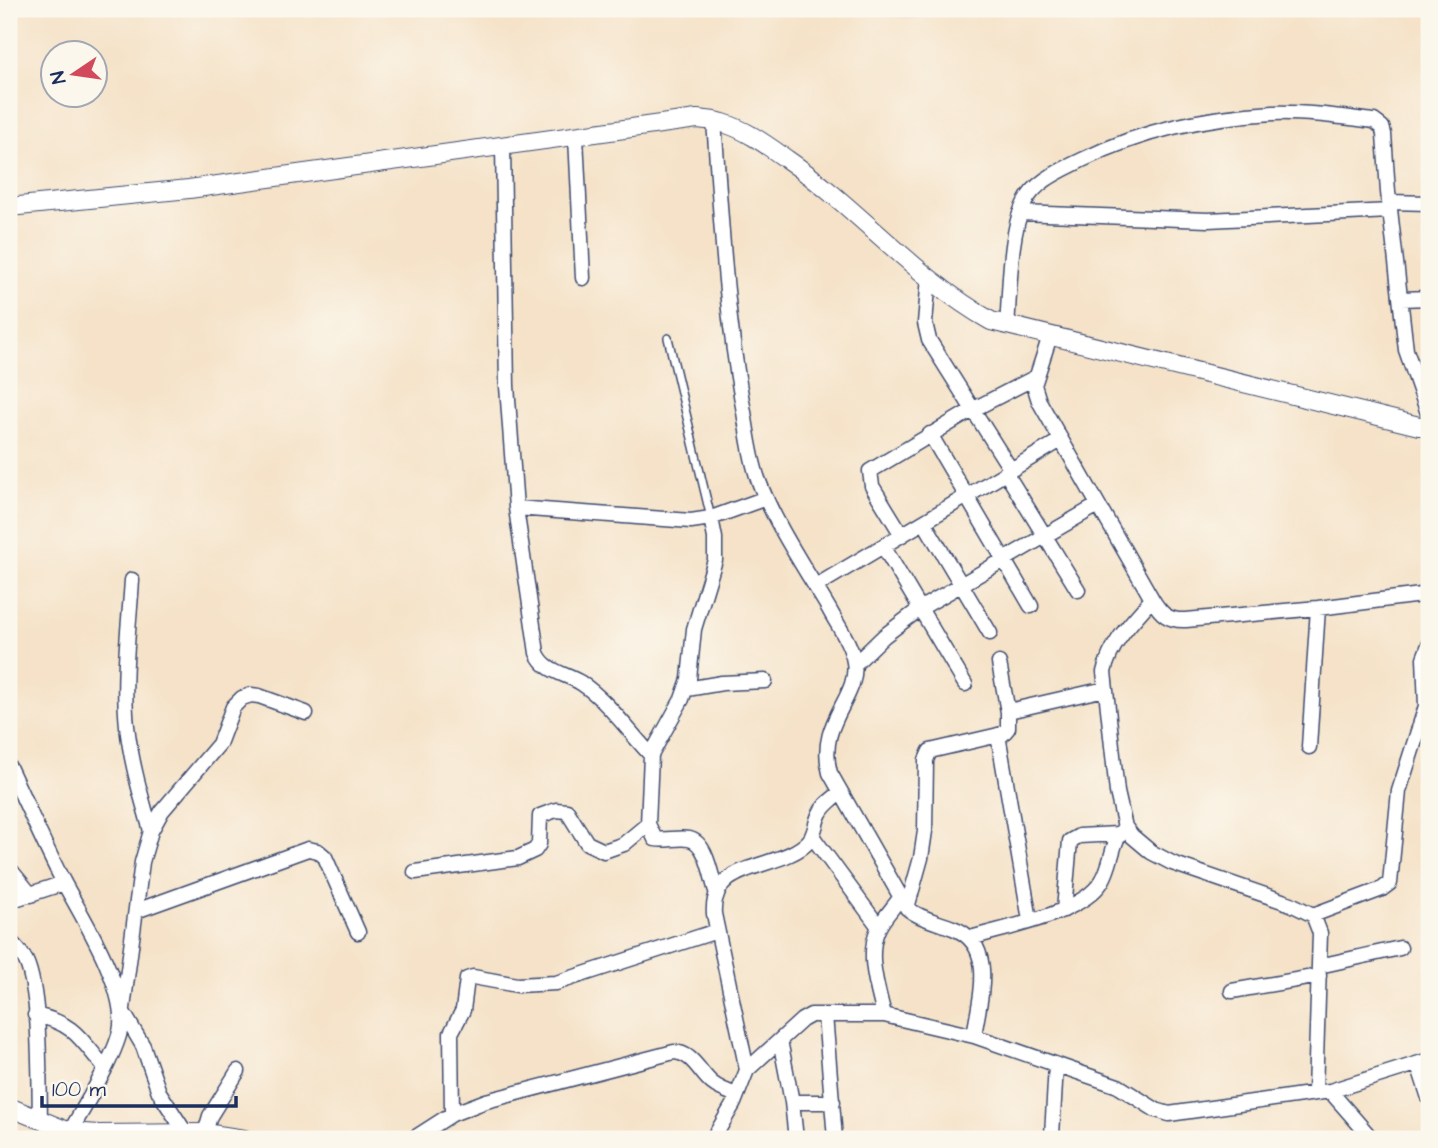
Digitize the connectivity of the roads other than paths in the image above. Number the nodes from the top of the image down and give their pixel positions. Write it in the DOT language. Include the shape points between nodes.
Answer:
graph roads {
  1 [pos="714,121"];
  2 [pos="576,137"];
  3 [pos="503,147"];
  4 [pos="1429,202"];
  5 [pos="9,207"];
  6 [pos="1390,207"];
  7 [pos="1020,213"];
  8 [pos="929,277"];
  9 [pos="583,278"];
  10 [pos="1429,298"];
  11 [pos="1401,299"];
  12 [pos="1007,326"];
  13 [pos="1050,336"];
  14 [pos="668,338"];
  15 [pos="1036,377"];
  16 [pos="974,409"];
  17 [pos="1429,416"];
  18 [pos="1429,426"];
  19 [pos="930,434"];
  20 [pos="1061,440"];
  21 [pos="1009,472"];
  22 [pos="967,496"];
  23 [pos="766,498"];
  24 [pos="1098,505"];
  25 [pos="516,508"];
  26 [pos="711,518"];
  27 [pos="924,522"];
  28 [pos="902,535"];
  29 [pos="1044,536"];
  30 [pos="883,546"];
  31 [pos="1003,560"];
  32 [pos="132,580"];
  33 [pos="961,584"];
  34 [pos="816,586"];
  35 [pos="1078,590"];
  36 [pos="1429,594"];
  37 [pos="1152,599"];
  38 [pos="1031,606"];
  39 [pos="921,608"];
  40 [pos="1318,608"];
  41 [pos="990,633"];
  42 [pos="1429,645"];
  43 [pos="999,663"];
  44 [pos="855,664"];
  45 [pos="765,681"];
  46 [pos="965,684"];
  47 [pos="687,689"];
  48 [pos="1105,689"];
  49 [pos="1008,712"];
  50 [pos="306,713"];
  51 [pos="998,735"];
  52 [pos="1309,747"];
  53 [pos="651,755"];
  54 [pos="9,766"];
  55 [pos="841,792"];
  56 [pos="648,824"];
  57 [pos="1121,830"];
  58 [pos="151,831"];
  59 [pos="812,836"];
  60 [pos="9,868"];
  61 [pos="415,872"];
  62 [pos="64,883"];
  63 [pos="716,891"];
  64 [pos="31,895"];
  65 [pos="9,901"];
  66 [pos="904,903"];
  67 [pos="1064,910"];
  68 [pos="136,911"];
  69 [pos="1313,915"];
  70 [pos="1030,920"];
  71 [pos="878,927"];
  72 [pos="717,931"];
  73 [pos="358,932"];
  74 [pos="971,938"];
  75 [pos="9,940"];
  76 [pos="1400,948"];
  77 [pos="1319,971"];
  78 [pos="1232,991"];
  79 [pos="35,1015"];
  80 [pos="825,1015"];
  81 [pos="884,1015"];
  82 [pos="122,1018"];
  83 [pos="974,1036"];
  84 [pos="780,1040"];
  85 [pos="1423,1062"];
  86 [pos="1056,1065"];
  87 [pos="104,1067"];
  88 [pos="238,1070"];
  89 [pos="747,1070"];
  90 [pos="1322,1092"];
  91 [pos="737,1095"];
  92 [pos="1429,1098"];
  93 [pos="792,1102"];
  94 [pos="833,1102"];
  95 [pos="9,1107"];
  96 [pos="452,1114"];
  97 [pos="40,1120"];
  98 [pos="185,1132"];
  99 [pos="205,1133"];
  100 [pos="67,1135"];
  101 [pos="155,1135"];
  102 [pos="1052,1135"];
  103 [pos="244,1139"];
  104 [pos="413,1139"];
  105 [pos="713,1139"];
  106 [pos="796,1139"];
  107 [pos="836,1139"];
  108 [pos="1371,1139"];
  1 -- 2 [label="street" via="697,119"];
  1 -- 8 [label="street" via="738,128 808,174"];
  1 -- 23 [label="street" via="731,342 753,460"];
  2 -- 3 [label="street"];
  2 -- 9 [label="street"];
  3 -- 5 [label="street" via="189,189"];
  3 -- 25 [label="street" via="507,386"];
  4 -- 6 [label="street"];
  6 -- 7 [label="street" via="1208,220"];
  6 -- 7 [label="street" via="1384,134 1379,124 1274,113 1191,123 1107,147 1042,181"];
  6 -- 11 [label="street"];
  7 -- 12 [label="street"];
  8 -- 12 [label="street" via="970,309"];
  8 -- 16 [label="street" via="926,332"];
  10 -- 11 [label="street"];
  11 -- 17 [label="street" via="1406,350"];
  12 -- 13 [label="street"];
  13 -- 15 [label="street"];
  13 -- 18 [label="street"];
  14 -- 26 [label="lane"];
  15 -- 16 [label="street"];
  15 -- 20 [label="street" via="1039,401"];
  16 -- 19 [label="street"];
  16 -- 21 [label="street"];
  19 -- 22 [label="street"];
  19 -- 28 [label="street" via="874,467 869,475"];
  20 -- 21 [label="street"];
  20 -- 24 [label="street"];
  21 -- 22 [label="street"];
  21 -- 29 [label="street"];
  22 -- 27 [label="street"];
  22 -- 31 [label="street"];
  23 -- 26 [label="street"];
  23 -- 34 [label="street"];
  24 -- 29 [label="street"];
  24 -- 37 [label="street"];
  25 -- 26 [label="street" via="681,521"];
  25 -- 53 [label="street" via="534,643 541,663 591,690"];
  26 -- 47 [label="street" via="715,559 694,629"];
  27 -- 28 [label="street"];
  27 -- 33 [label="street"];
  28 -- 30 [label="street"];
  29 -- 31 [label="street"];
  29 -- 35 [label="street"];
  30 -- 34 [label="street"];
  30 -- 39 [label="street"];
  31 -- 33 [label="street"];
  31 -- 38 [label="street"];
  32 -- 58 [label="street" via="127,723"];
  33 -- 39 [label="street"];
  33 -- 41 [label="street"];
  34 -- 44 [label="street"];
  36 -- 40 [label="street"];
  37 -- 40 [label="street" via="1163,615 1176,620"];
  37 -- 48 [label="street" via="1114,643 1104,672"];
  39 -- 44 [label="street"];
  39 -- 46 [label="street"];
  40 -- 52 [label="street"];
  42 -- 69 [label="street" via="1424,658 1426,706 1399,791 1390,883"];
  43 -- 49 [label="street"];
  44 -- 55 [label="street" via="826,743 826,759"];
  45 -- 47 [label="street"];
  47 -- 53 [label="street"];
  48 -- 49 [label="street"];
  48 -- 57 [label="street"];
  49 -- 51 [label="street" via="1007,731"];
  50 -- 58 [label="street" via="259,696 236,702 219,744"];
  51 -- 66 [label="street" via="928,754 921,858"];
  51 -- 70 [label="street"];
  53 -- 56 [label="street"];
  54 -- 62 [label="street"];
  55 -- 59 [label="street" via="824,807"];
  55 -- 66 [label="street"];
  56 -- 61 [label="street" via="624,844 604,851 587,843 567,811 556,810 540,816 539,844 529,854"];
  56 -- 63 [label="street" via="655,839 696,842"];
  57 -- 67 [label="street" via="1101,882"];
  57 -- 67 [label="street" via="1070,841"];
  57 -- 69 [label="street" via="1172,863"];
  58 -- 68 [label="street"];
  59 -- 63 [label="street" via="794,850 732,877"];
  59 -- 71 [label="street"];
  60 -- 64 [label="street"];
  62 -- 64 [label="street"];
  62 -- 82 [label="street" via="107,965"];
  63 -- 72 [label="street"];
  64 -- 65 [label="street"];
  66 -- 71 [label="street"];
  66 -- 74 [label="street" via="914,914"];
  67 -- 70 [label="street"];
  68 -- 73 [label="street" via="308,849 325,857"];
  68 -- 82 [label="street"];
  69 -- 77 [label="street" via="1320,933"];
  70 -- 74 [label="street"];
  71 -- 81 [label="street" via="873,956"];
  72 -- 89 [label="street"];
  72 -- 96 [label="street" via="556,983 517,985 467,979 462,1014 452,1033"];
  74 -- 83 [label="street" via="983,970"];
  75 -- 79 [label="street" via="30,971"];
  76 -- 77 [label="street"];
  77 -- 78 [label="street"];
  77 -- 90 [label="street"];
  79 -- 87 [label="street" via="63,1022"];
  79 -- 97 [label="street"];
  80 -- 81 [label="street"];
  80 -- 84 [label="street" via="806,1017"];
  80 -- 94 [label="street"];
  81 -- 83 [label="street"];
  82 -- 87 [label="street"];
  82 -- 98 [label="street" via="139,1038 159,1092"];
  83 -- 86 [label="street"];
  84 -- 89 [label="street"];
  84 -- 93 [label="street"];
  85 -- 90 [label="street"];
  85 -- 92 [label="street"];
  86 -- 90 [label="street" via="1118,1086 1169,1114"];
  86 -- 102 [label="street"];
  87 -- 100 [label="street"];
  88 -- 99 [label="street"];
  89 -- 91 [label="street"];
  90 -- 108 [label="street"];
  91 -- 96 [label="street" via="716,1086 693,1060 674,1052 512,1093"];
  91 -- 105 [label="street"];
  93 -- 94 [label="street"];
  93 -- 106 [label="street"];
  94 -- 107 [label="street"];
  95 -- 97 [label="street"];
  96 -- 104 [label="street"];
  97 -- 100 [label="street"];
  98 -- 99 [label="street"];
  98 -- 101 [label="street"];
  99 -- 103 [label="street"];
  100 -- 101 [label="street"];
}
